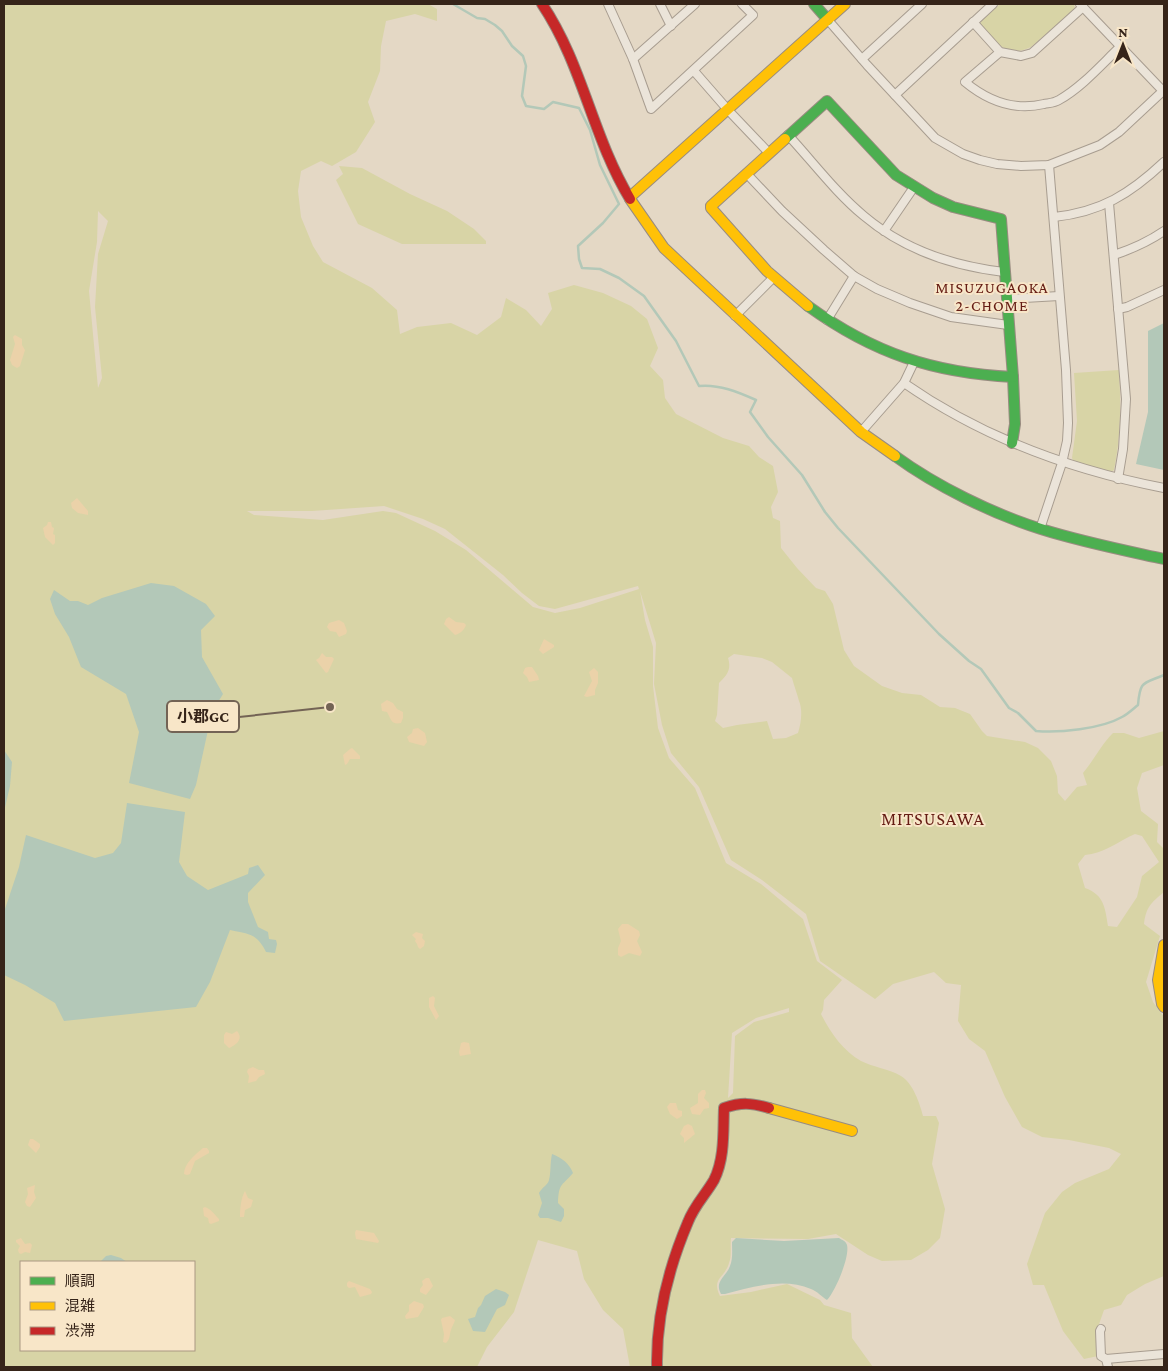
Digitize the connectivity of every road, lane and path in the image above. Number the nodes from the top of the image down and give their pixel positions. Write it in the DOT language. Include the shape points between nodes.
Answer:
graph roads {
  1 [pos="542,4"];
  2 [pos="608,4"];
  3 [pos="660,4"];
  4 [pos="695,4"];
  5 [pos="742,4"];
  6 [pos="814,4"];
  7 [pos="845,4"];
  8 [pos="922,4"];
  9 [pos="993,4"];
  10 [pos="1081,6"];
  11 [pos="828,20"];
  12 [pos="973,22"];
  13 [pos="671,26"];
  14 [pos="1120,47"];
  15 [pos="1000,52"];
  16 [pos="633,59"];
  17 [pos="862,59"];
  18 [pos="694,71"];
  19 [pos="1164,91"];
  20 [pos="895,95"];
  21 [pos="728,110"];
  22 [pos="788,135"];
  23 [pos="769,153"];
  24 [pos="1164,162"];
  25 [pos="1050,165"];
  26 [pos="747,174"];
  27 [pos="914,187"];
  28 [pos="630,198"];
  29 [pos="1109,203"];
  30 [pos="1054,217"];
  31 [pos="884,231"];
  32 [pos="1164,231"];
  33 [pos="1114,255"];
  34 [pos="1004,272"];
  35 [pos="854,276"];
  36 [pos="773,278"];
  37 [pos="1164,290"];
  38 [pos="1059,296"];
  39 [pos="1007,299"];
  40 [pos="1118,309"];
  41 [pos="735,316"];
  42 [pos="827,320"];
  43 [pos="1008,325"];
  44 [pos="914,362"];
  45 [pos="1013,377"];
  46 [pos="904,383"];
  47 [pos="861,432"];
  48 [pos="1012,443"];
  49 [pos="1062,463"];
  50 [pos="1118,479"];
  51 [pos="1164,488"];
  52 [pos="1040,529"];
  53 [pos="1164,559"];
  54 [pos="1164,944"];
  55 [pos="1164,1007"];
  56 [pos="852,1131"];
  57 [pos="1101,1329"];
  58 [pos="1164,1354"];
  59 [pos="1106,1359"];
  60 [pos="657,1367"];
  61 [pos="1108,1367"];
  1 -- 28 [label="street" via="567,47 608,157"];
  2 -- 16 [label="street"];
  3 -- 13 [label="street"];
  4 -- 13 [label="street"];
  5 -- 18 [label="street" via="753,15"];
  6 -- 11 [label="street"];
  7 -- 11 [label="street"];
  8 -- 17 [label="street"];
  9 -- 12 [label="street"];
  10 -- 14 [label="street"];
  10 -- 15 [label="street" via="1032,53 1021,56"];
  11 -- 17 [label="street"];
  11 -- 21 [label="street"];
  12 -- 15 [label="street"];
  12 -- 20 [label="street"];
  13 -- 16 [label="street"];
  14 -- 15 [label="street" via="1057,101 1017,107 998,102 966,82"];
  14 -- 19 [label="street"];
  16 -- 18 [label="street" via="651,109"];
  17 -- 20 [label="street"];
  18 -- 21 [label="street"];
  19 -- 25 [label="street" via="1100,146"];
  20 -- 25 [label="street" via="935,138 963,154 997,164"];
  21 -- 23 [label="street"];
  21 -- 28 [label="street"];
  22 -- 23 [label="street"];
  22 -- 27 [label="street" via="827,101 896,175"];
  22 -- 31 [label="street" via="836,189 863,216"];
  23 -- 26 [label="street"];
  24 -- 29 [label="street" via="1142,182"];
  25 -- 30 [label="street"];
  26 -- 35 [label="street" via="803,231"];
  26 -- 36 [label="street" via="711,208"];
  27 -- 31 [label="street"];
  27 -- 34 [label="street" via="953,207 1001,219"];
  28 -- 41 [label="street" via="664,248"];
  29 -- 30 [label="street"];
  29 -- 33 [label="street"];
  30 -- 38 [label="street"];
  31 -- 34 [label="street" via="923,252 977,269"];
  32 -- 33 [label="street"];
  33 -- 40 [label="street"];
  34 -- 39 [label="street"];
  35 -- 42 [label="street"];
  35 -- 43 [label="street" via="910,303 951,317"];
  36 -- 41 [label="street"];
  36 -- 42 [label="street"];
  37 -- 40 [label="street"];
  38 -- 39 [label="street"];
  38 -- 49 [label="street" via="1068,423"];
  39 -- 43 [label="street"];
  40 -- 50 [label="street" via="1126,424"];
  41 -- 47 [label="street"];
  42 -- 44 [label="street" via="878,348"];
  43 -- 45 [label="street"];
  44 -- 45 [label="street" via="975,376"];
  44 -- 46 [label="street"];
  45 -- 48 [label="street" via="1015,424"];
  46 -- 47 [label="street"];
  46 -- 48 [label="street" via="969,424"];
  47 -- 52 [label="street" via="914,470 975,503"];
  48 -- 49 [label="street"];
  49 -- 50 [label="street"];
  49 -- 52 [label="street"];
  50 -- 51 [label="street"];
  52 -- 53 [label="street"];
  54 -- 55 [label="street" via="1158,980"];
  56 -- 60 [label="street" via="755,1104 739,1103 724,1108 716,1174 692,1212 663,1290 656,1338"];
  57 -- 59 [label="street" via="1100,1356"];
  58 -- 59 [label="street"];
  59 -- 61 [label="street"];
}
